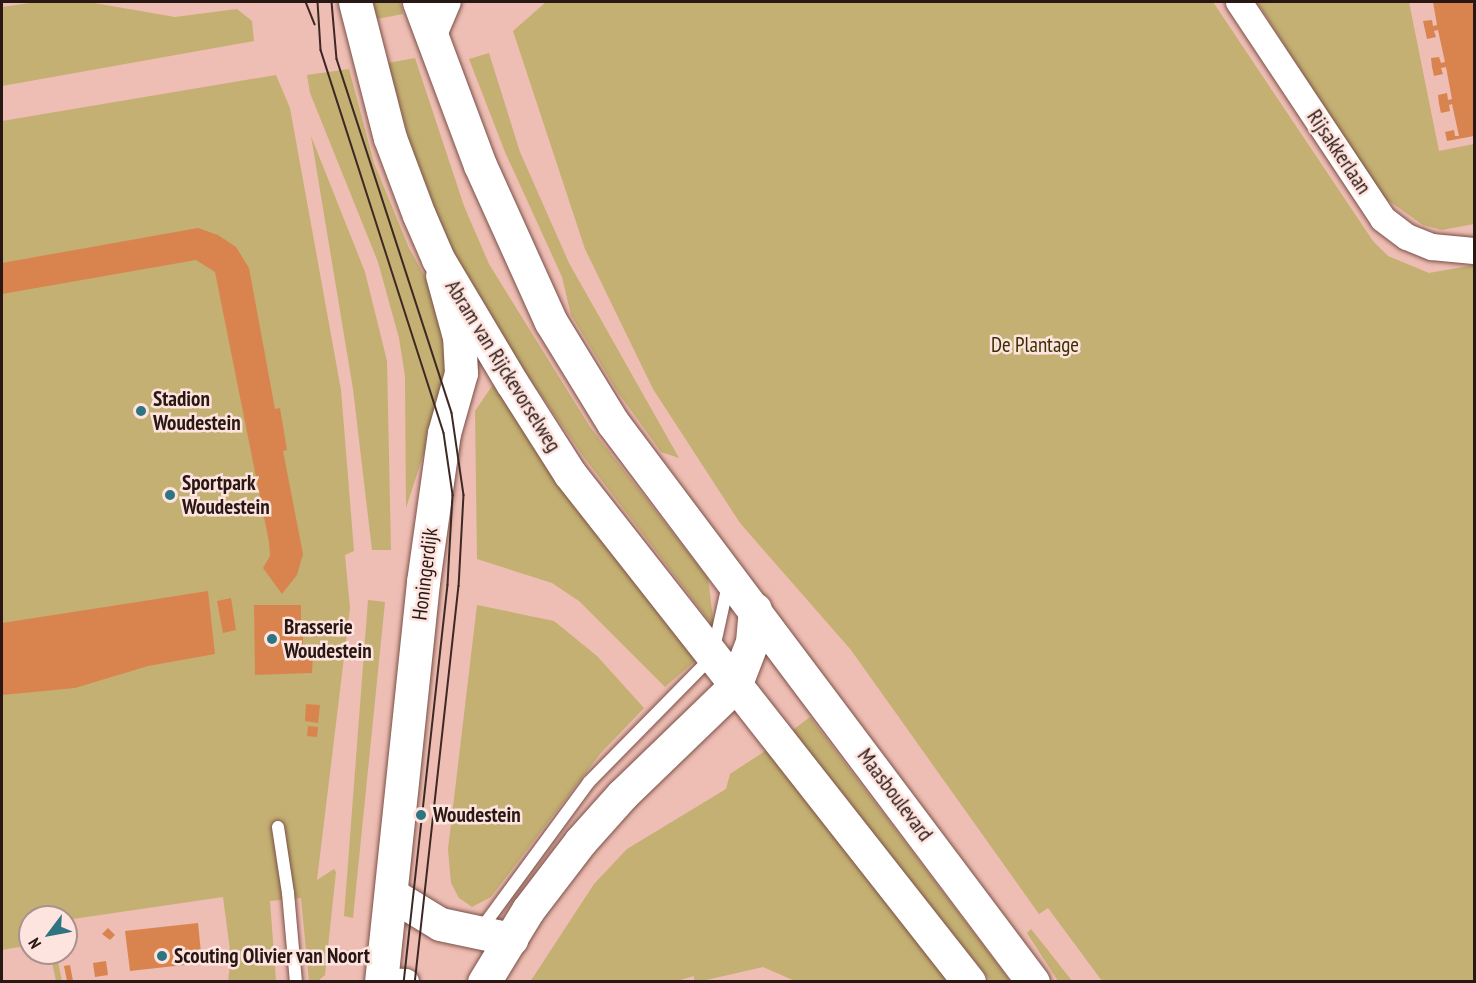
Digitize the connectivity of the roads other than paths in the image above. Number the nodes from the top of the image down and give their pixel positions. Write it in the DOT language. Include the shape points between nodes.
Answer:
graph roads {
  1 [pos="419,2"];
  2 [pos="448,2"];
  3 [pos="1239,2"];
  4 [pos="355,5"];
  5 [pos="435,45"];
  6 [pos="1474,250"];
  7 [pos="438,259"];
  8 [pos="729,577"];
  9 [pos="755,609"];
  10 [pos="712,657"];
  11 [pos="735,686"];
  12 [pos="278,827"];
  13 [pos="391,894"];
  14 [pos="479,933"];
  15 [pos="512,939"];
  16 [pos="296,981"];
  17 [pos="390,981"];
  18 [pos="484,981"];
  19 [pos="969,981"];
  20 [pos="1033,981"];
  1 -- 5 [label="main road"];
  2 -- 5 [label="street" via="436,30"];
  3 -- 6 [label="street, Rijsakkerlaan" via="1383,219 1407,237 1432,247"];
  4 -- 7 [label="main road, Abram van Rijckevorselweg" via="390,138"];
  5 -- 8 [label="main road" via="480,165 551,322 613,423"];
  7 -- 10 [label="main road, Abram van Rijckevorselweg" via="570,474"];
  7 -- 13 [label="main road, Honingerdijk" via="459,337 461,373 444,433 423,582"];
  8 -- 9 [label="main road"];
  8 -- 10 [label="lane"];
  9 -- 11 [label="main road" via="752,642"];
  9 -- 20 [label="main road, Maasboulevard"];
  10 -- 11 [label="main road, Abram van Rijckevorselweg"];
  10 -- 14 [label="lane" via="589,782"];
  11 -- 15 [label="main road" via="587,834 528,910"];
  11 -- 19 [label="main road"];
  12 -- 16 [label="lane"];
  13 -- 14 [label="main road" via="431,920"];
  13 -- 17 [label="main road, Honingerdijk"];
  14 -- 15 [label="main road"];
  15 -- 18 [label="main road"];
}
